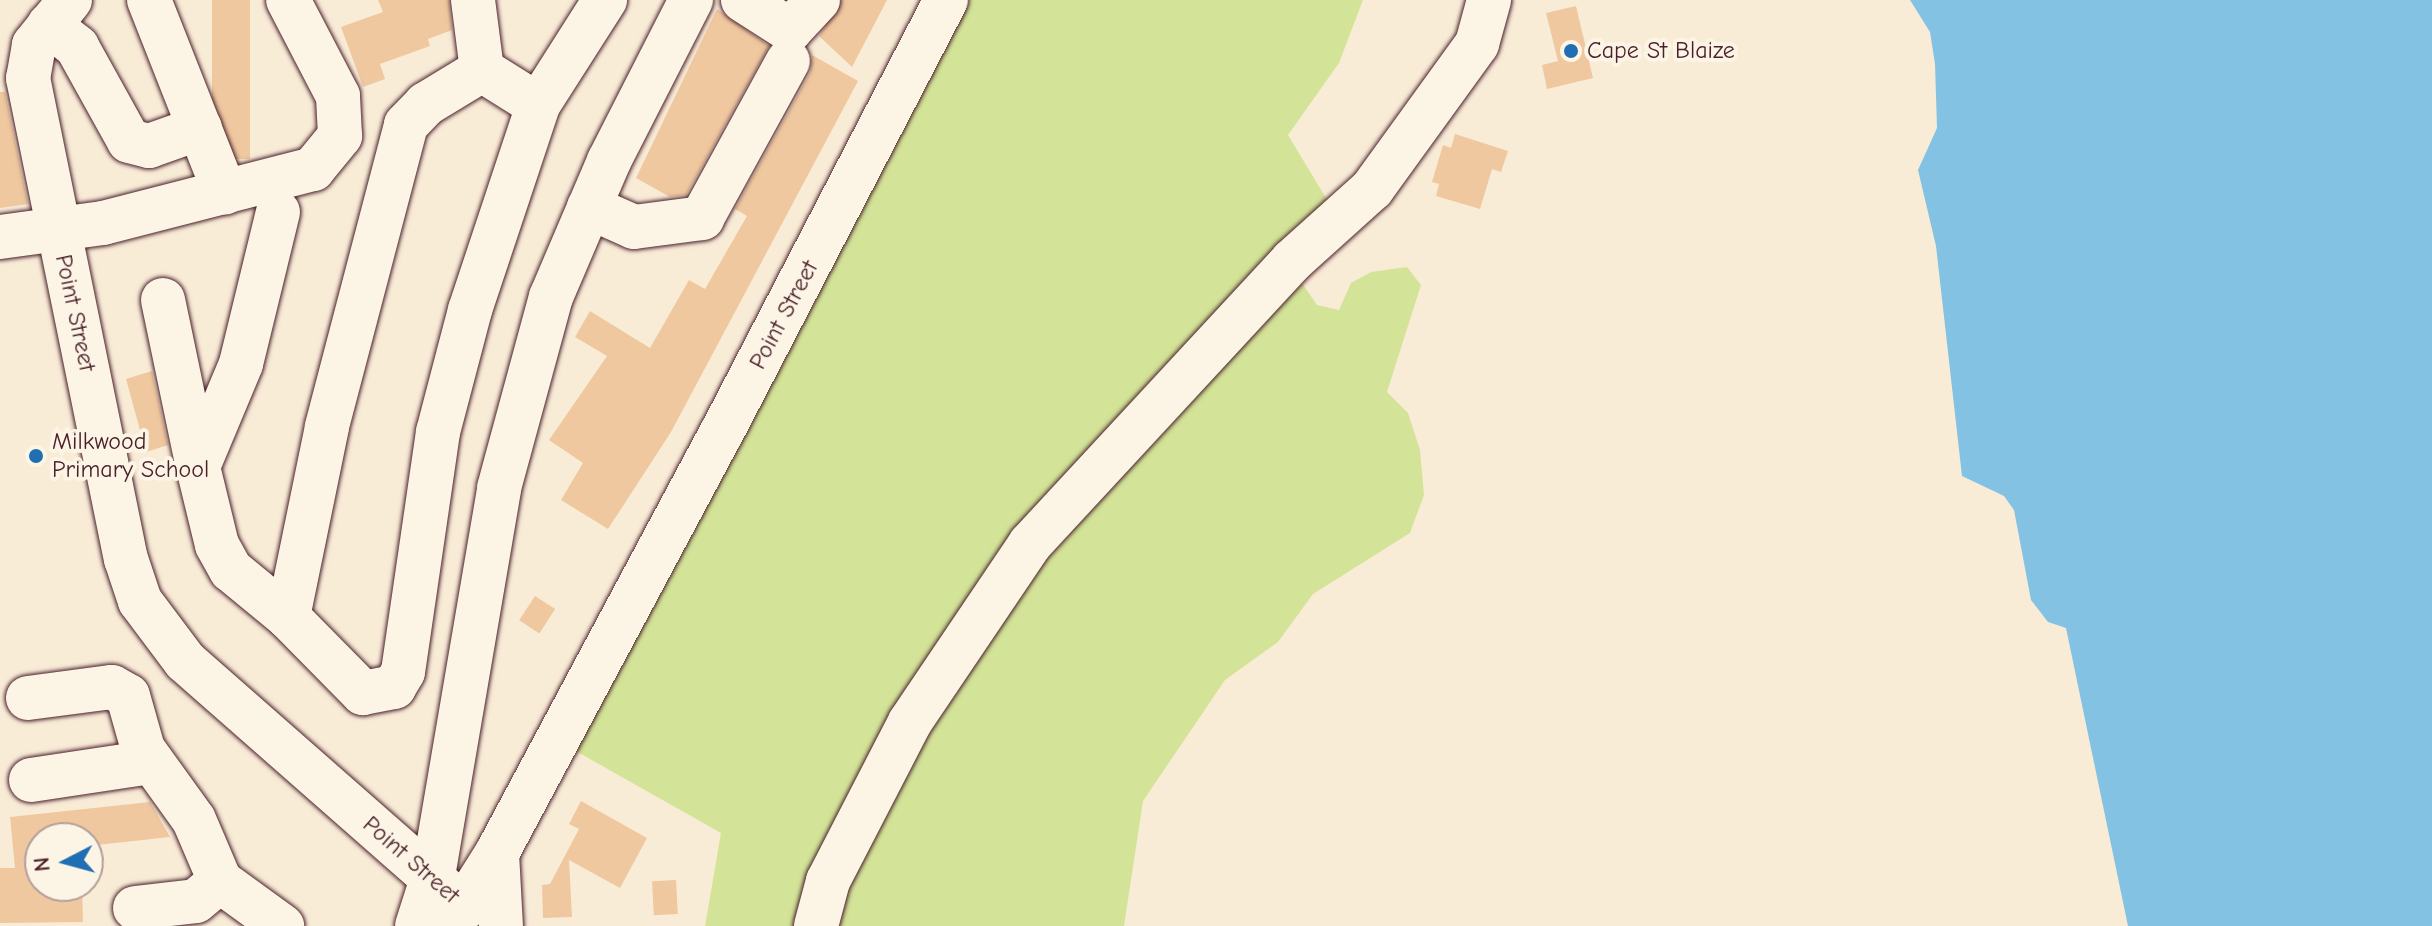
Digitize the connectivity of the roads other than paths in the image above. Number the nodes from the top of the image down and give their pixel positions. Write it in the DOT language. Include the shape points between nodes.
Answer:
graph roads {
  1 [pos="149,0"];
  2 [pos="473,0"];
  3 [pos="605,0"];
  4 [pos="691,0"];
  5 [pos="743,0"];
  6 [pos="818,0"];
  7 [pos="946,0"];
  8 [pos="1489,0"];
  9 [pos="299,5"];
  10 [pos="60,12"];
  11 [pos="788,61"];
  12 [pos="482,70"];
  13 [pos="538,105"];
  14 [pos="200,128"];
  15 [pos="225,193"];
  16 [pos="589,207"];
  17 [pos="278,212"];
  18 [pos="59,231"];
  19 [pos="0,237"];
  20 [pos="163,300"];
  21 [pos="198,467"];
  22 [pos="288,617"];
  23 [pos="28,698"];
  24 [pos="151,762"];
  25 [pos="31,780"];
  26 [pos="417,864"];
  27 [pos="220,881"];
  28 [pos="135,908"];
  29 [pos="473,920"];
  30 [pos="282,926"];
  31 [pos="409,926"];
  32 [pos="417,926"];
  33 [pos="816,926"];
  1 -- 14 [label="street"];
  2 -- 12 [label="street"];
  3 -- 13 [label="street"];
  4 -- 16 [label="street"];
  5 -- 6 [label="street" via="790,30"];
  7 -- 29 [label="street, Point Street" via="497,853"];
  8 -- 33 [label="street" via="1477,44 1372,189 1292,261 1030,544 910,722 828,881"];
  9 -- 15 [label="street" via="338,96 340,136 313,169"];
  10 -- 14 [label="street" via="129,141 149,146"];
  10 -- 18 [label="street, Point Street" via="34,45 28,78"];
  11 -- 16 [label="street" via="702,218 634,227"];
  12 -- 13 [label="street"];
  12 -- 22 [label="street" via="426,104 406,125 327,427"];
  13 -- 22 [label="street" via="470,310 438,432 414,610 394,687 363,693"];
  14 -- 15 [label="street"];
  15 -- 18 [label="street"];
  16 -- 26 [label="street" via="551,297 499,488"];
  17 -- 21 [label="street" via="241,364"];
  18 -- 19 [label="street"];
  18 -- 26 [label="street, Point Street" via="140,601 185,661"];
  20 -- 21 [label="street"];
  21 -- 22 [label="street" via="217,545 231,570"];
  23 -- 24 [label="street" via="121,690"];
  24 -- 25 [label="street"];
  24 -- 27 [label="street" via="194,820"];
  26 -- 29 [label="street, Point Street"];
  26 -- 31 [label="street"];
  26 -- 32 [label="street"];
  27 -- 28 [label="street" via="196,901"];
  27 -- 30 [label="street"];
}
